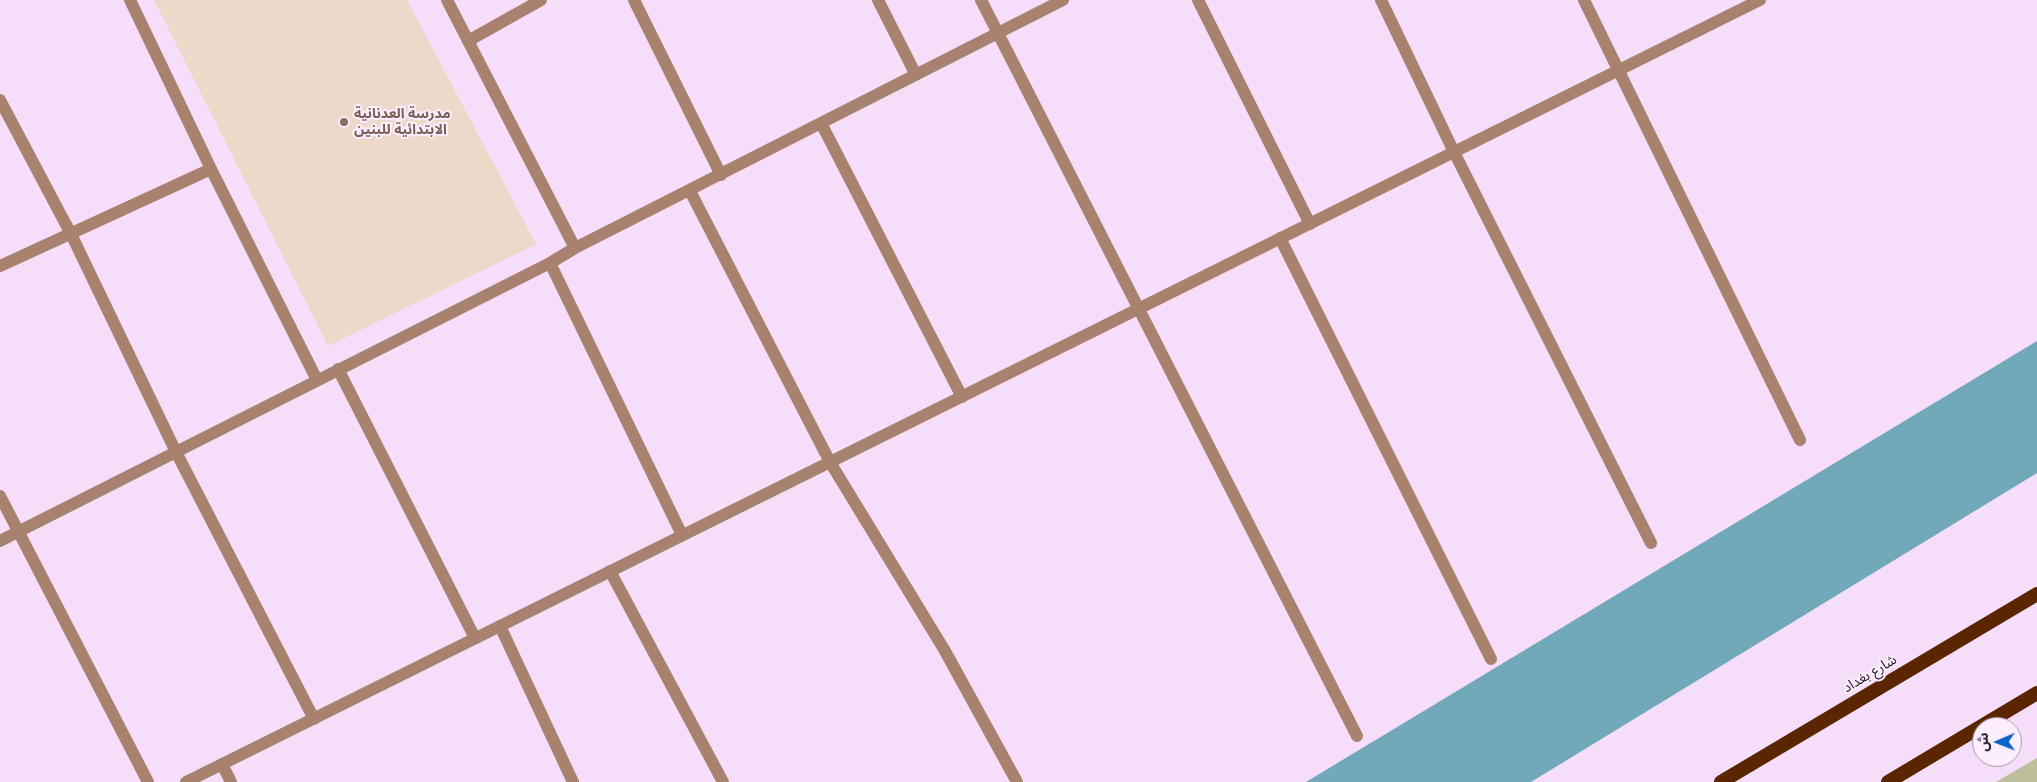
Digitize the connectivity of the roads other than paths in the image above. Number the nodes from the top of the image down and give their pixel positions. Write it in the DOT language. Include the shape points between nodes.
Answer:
graph roads {
  1 [pos="130,0"];
  2 [pos="447,0"];
  3 [pos="541,0"];
  4 [pos="634,0"];
  5 [pos="878,0"];
  6 [pos="981,0"];
  7 [pos="1063,0"];
  8 [pos="1198,0"];
  9 [pos="1381,0"];
  10 [pos="1584,0"];
  11 [pos="1760,0"];
  12 [pos="998,33"];
  13 [pos="468,41"];
  14 [pos="1620,70"];
  15 [pos="916,75"];
  16 [pos="0,100"];
  17 [pos="821,123"];
  18 [pos="1454,152"];
  19 [pos="211,169"];
  20 [pos="721,175"];
  21 [pos="690,191"];
  22 [pos="1310,224"];
  23 [pos="71,234"];
  24 [pos="1280,238"];
  25 [pos="575,248"];
  26 [pos="550,263"];
  27 [pos="0,266"];
  28 [pos="1139,309"];
  29 [pos="338,369"];
  30 [pos="317,380"];
  31 [pos="962,397"];
  32 [pos="1800,440"];
  33 [pos="176,452"];
  34 [pos="830,462"];
  35 [pos="0,496"];
  36 [pos="18,532"];
  37 [pos="682,535"];
  38 [pos="0,541"];
  39 [pos="1652,543"];
  40 [pos="610,571"];
  41 [pos="2037,594"];
  42 [pos="500,626"];
  43 [pos="476,638"];
  44 [pos="1491,658"];
  45 [pos="2037,693"];
  46 [pos="314,719"];
  47 [pos="1357,736"];
  48 [pos="222,764"];
  49 [pos="148,782"];
  50 [pos="186,782"];
  51 [pos="231,782"];
  52 [pos="573,782"];
  53 [pos="723,782"];
  54 [pos="1017,782"];
  55 [pos="1720,782"];
  56 [pos="1888,782"];
  1 -- 19 [label="street"];
  2 -- 13 [label="street"];
  3 -- 13 [label="street"];
  4 -- 20 [label="street"];
  5 -- 15 [label="street"];
  6 -- 12 [label="street"];
  7 -- 12 [label="street"];
  8 -- 22 [label="street"];
  9 -- 18 [label="street"];
  10 -- 14 [label="street"];
  11 -- 14 [label="street"];
  12 -- 15 [label="street"];
  12 -- 28 [label="street"];
  13 -- 25 [label="street"];
  14 -- 18 [label="street"];
  14 -- 32 [label="street"];
  15 -- 17 [label="street"];
  16 -- 23 [label="street"];
  17 -- 20 [label="street"];
  17 -- 31 [label="street"];
  18 -- 22 [label="street"];
  18 -- 39 [label="street"];
  19 -- 23 [label="street"];
  19 -- 30 [label="street"];
  20 -- 21 [label="street"];
  21 -- 25 [label="street"];
  21 -- 34 [label="street"];
  22 -- 24 [label="street"];
  23 -- 27 [label="street"];
  23 -- 33 [label="street"];
  24 -- 28 [label="street"];
  24 -- 44 [label="street"];
  25 -- 26 [label="street"];
  26 -- 29 [label="street"];
  26 -- 37 [label="street"];
  28 -- 31 [label="street"];
  28 -- 47 [label="street"];
  29 -- 30 [label="street"];
  29 -- 43 [label="street"];
  30 -- 33 [label="street"];
  31 -- 34 [label="street"];
  33 -- 36 [label="street"];
  33 -- 46 [label="street"];
  34 -- 37 [label="street"];
  34 -- 54 [label="street" via="945,651"];
  35 -- 36 [label="street"];
  36 -- 38 [label="street"];
  36 -- 49 [label="street"];
  37 -- 40 [label="street"];
  40 -- 42 [label="street"];
  40 -- 53 [label="street"];
  41 -- 55 [label="highway, شارع بغداد"];
  42 -- 43 [label="street"];
  42 -- 52 [label="street"];
  43 -- 46 [label="street"];
  45 -- 56 [label="highway"];
  46 -- 48 [label="street"];
  48 -- 50 [label="street"];
  48 -- 51 [label="street"];
}
